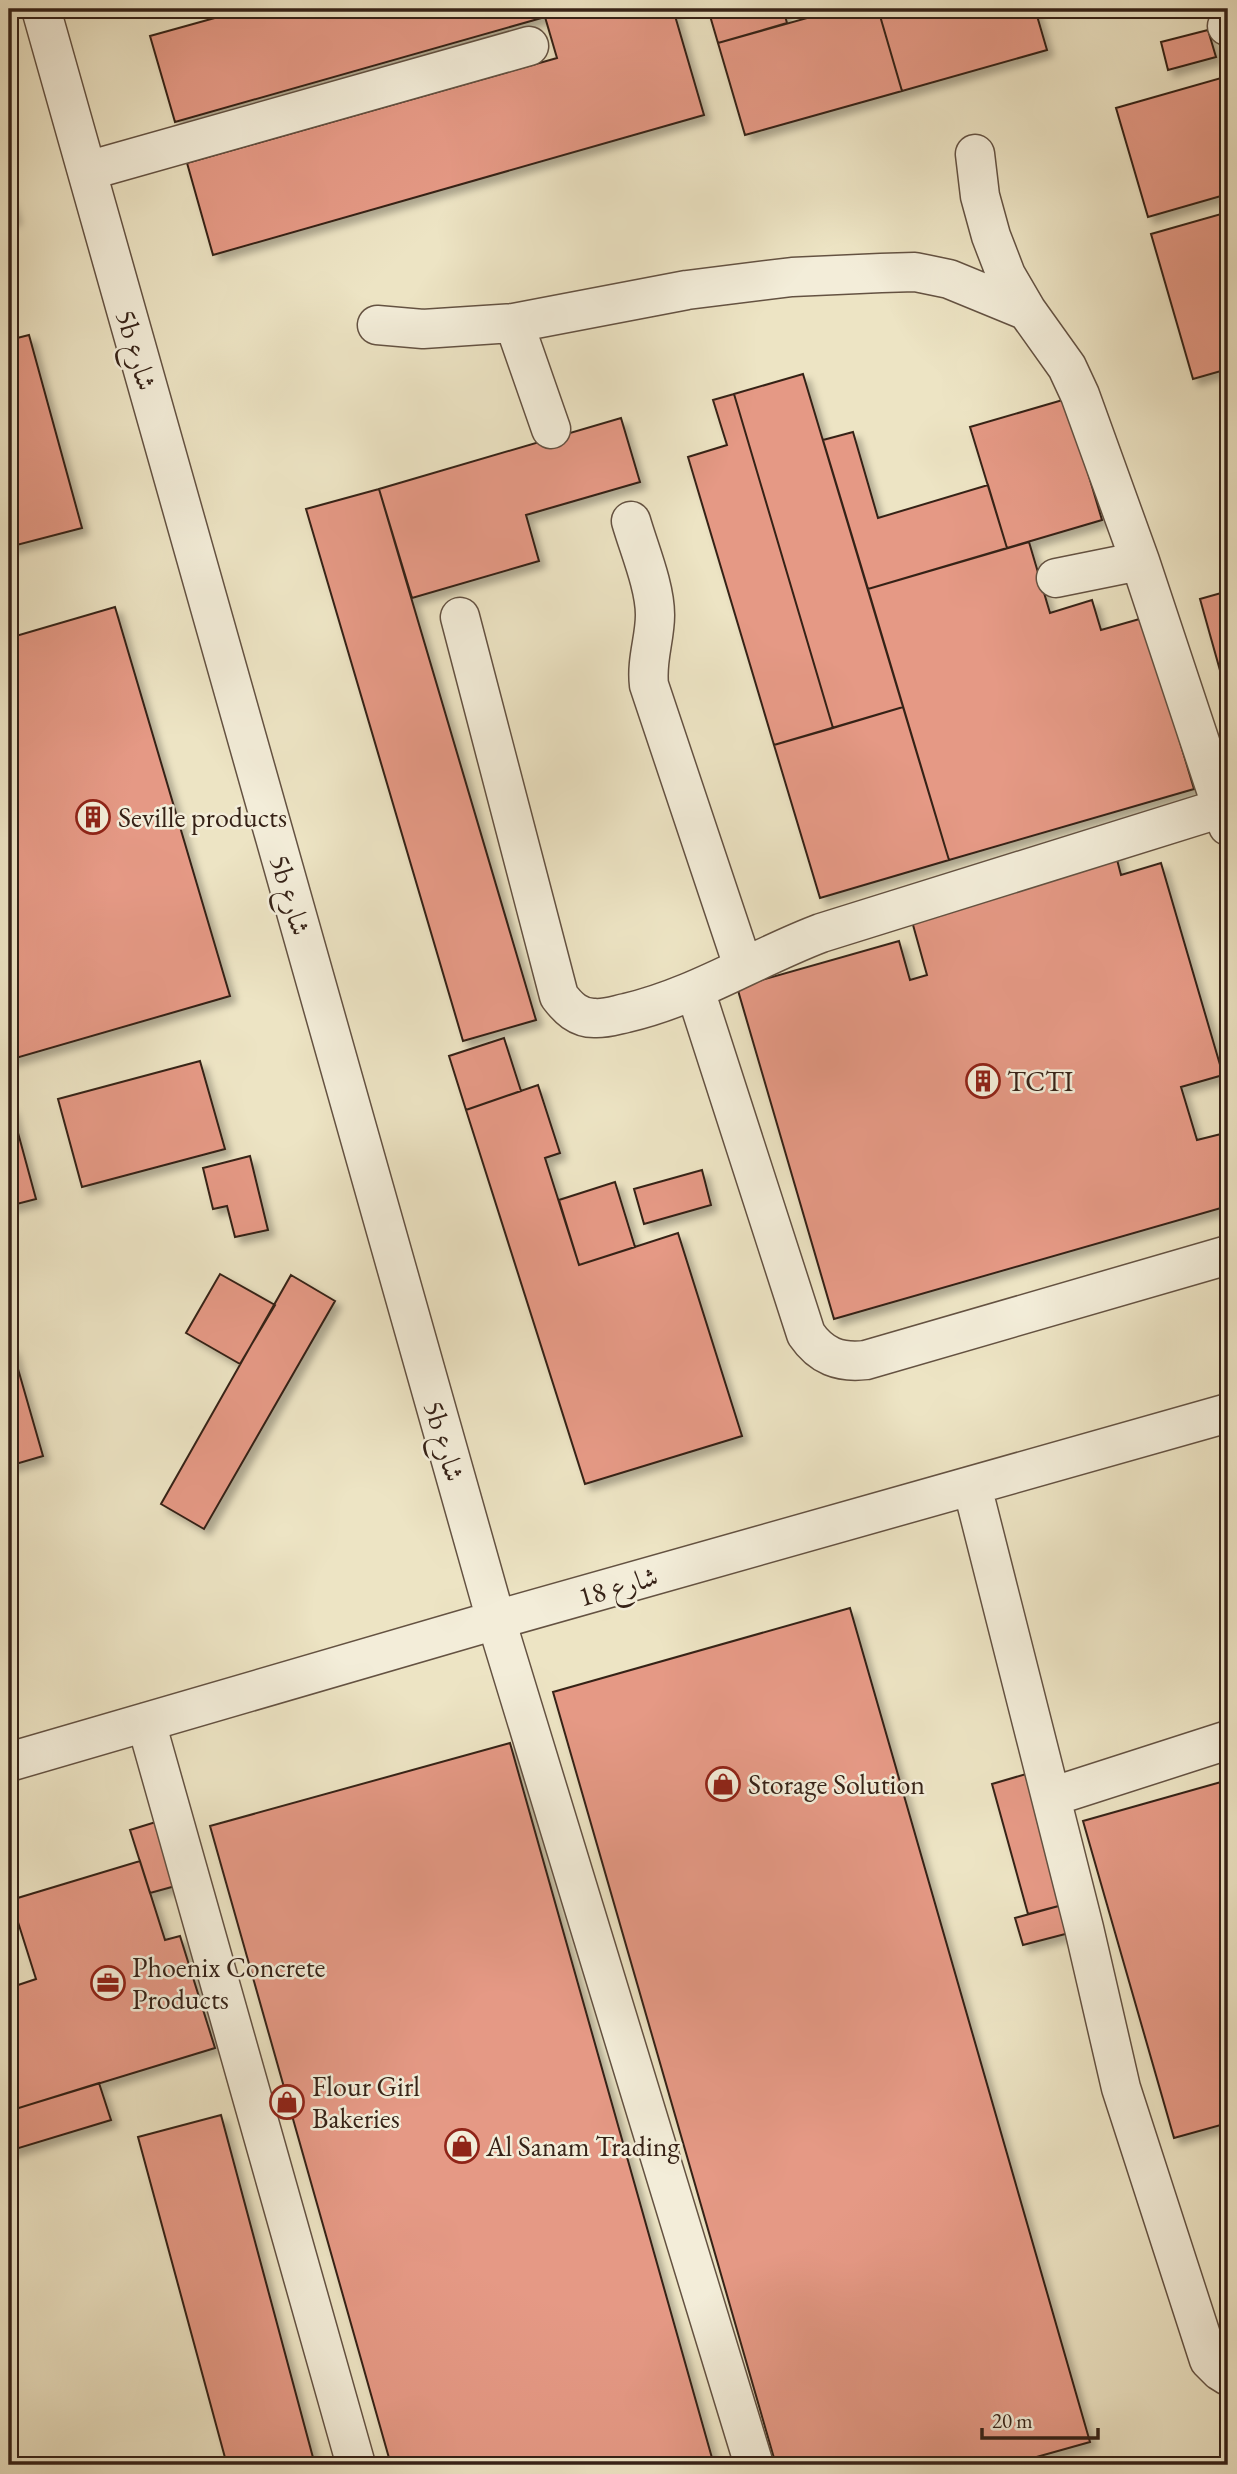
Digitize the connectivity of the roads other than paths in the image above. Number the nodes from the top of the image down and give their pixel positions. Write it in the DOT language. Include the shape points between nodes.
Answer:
graph roads {
  1 [pos="41,9"];
  2 [pos="529,46"];
  3 [pos="975,154"];
  4 [pos="87,171"];
  5 [pos="1027,311"];
  6 [pos="514,323"];
  7 [pos="377,325"];
  8 [pos="551,429"];
  9 [pos="631,521"];
  10 [pos="1140,561"];
  11 [pos="1056,578"];
  12 [pos="460,617"];
  13 [pos="1227,813"];
  14 [pos="744,966"];
  15 [pos="695,990"];
  16 [pos="1228,1255"];
  17 [pos="1228,1413"];
  18 [pos="972,1486"];
  19 [pos="496,1620"];
  20 [pos="146,1722"];
  21 [pos="1228,1740"];
  22 [pos="9,1762"];
  23 [pos="1051,1797"];
  24 [pos="1228,2375"];
  25 [pos="356,2465"];
  26 [pos="754,2465"];
  1 -- 4 [label="street, 5b شارع"];
  2 -- 4 [label="street"];
  3 -- 5 [label="street" via="991,236"];
  4 -- 19 [label="street, 5b شارع"];
  5 -- 6 [label="street" via="949,279 915,272 792,277 687,290"];
  5 -- 10 [label="street" via="1080,395"];
  6 -- 7 [label="street" via="423,328"];
  6 -- 8 [label="street"];
  9 -- 14 [label="street" via="655,604 649,685"];
  10 -- 11 [label="street"];
  10 -- 13 [label="street"];
  12 -- 15 [label="street" via="559,996 579,1015 592,1018 644,1009"];
  13 -- 14 [label="street" via="821,933"];
  14 -- 15 [label="street"];
  15 -- 16 [label="street" via="806,1334 825,1354 838,1360 866,1360"];
  17 -- 18 [label="street, شارع 18"];
  18 -- 19 [label="street, شارع 18"];
  18 -- 23 [label="street"];
  19 -- 20 [label="street, شارع 18"];
  19 -- 26 [label="street, 5b شارع"];
  20 -- 22 [label="street, شارع 18"];
  20 -- 25 [label="street"];
  21 -- 23 [label="street"];
  23 -- 24 [label="street" via="1121,2088 1209,2360"];
}
